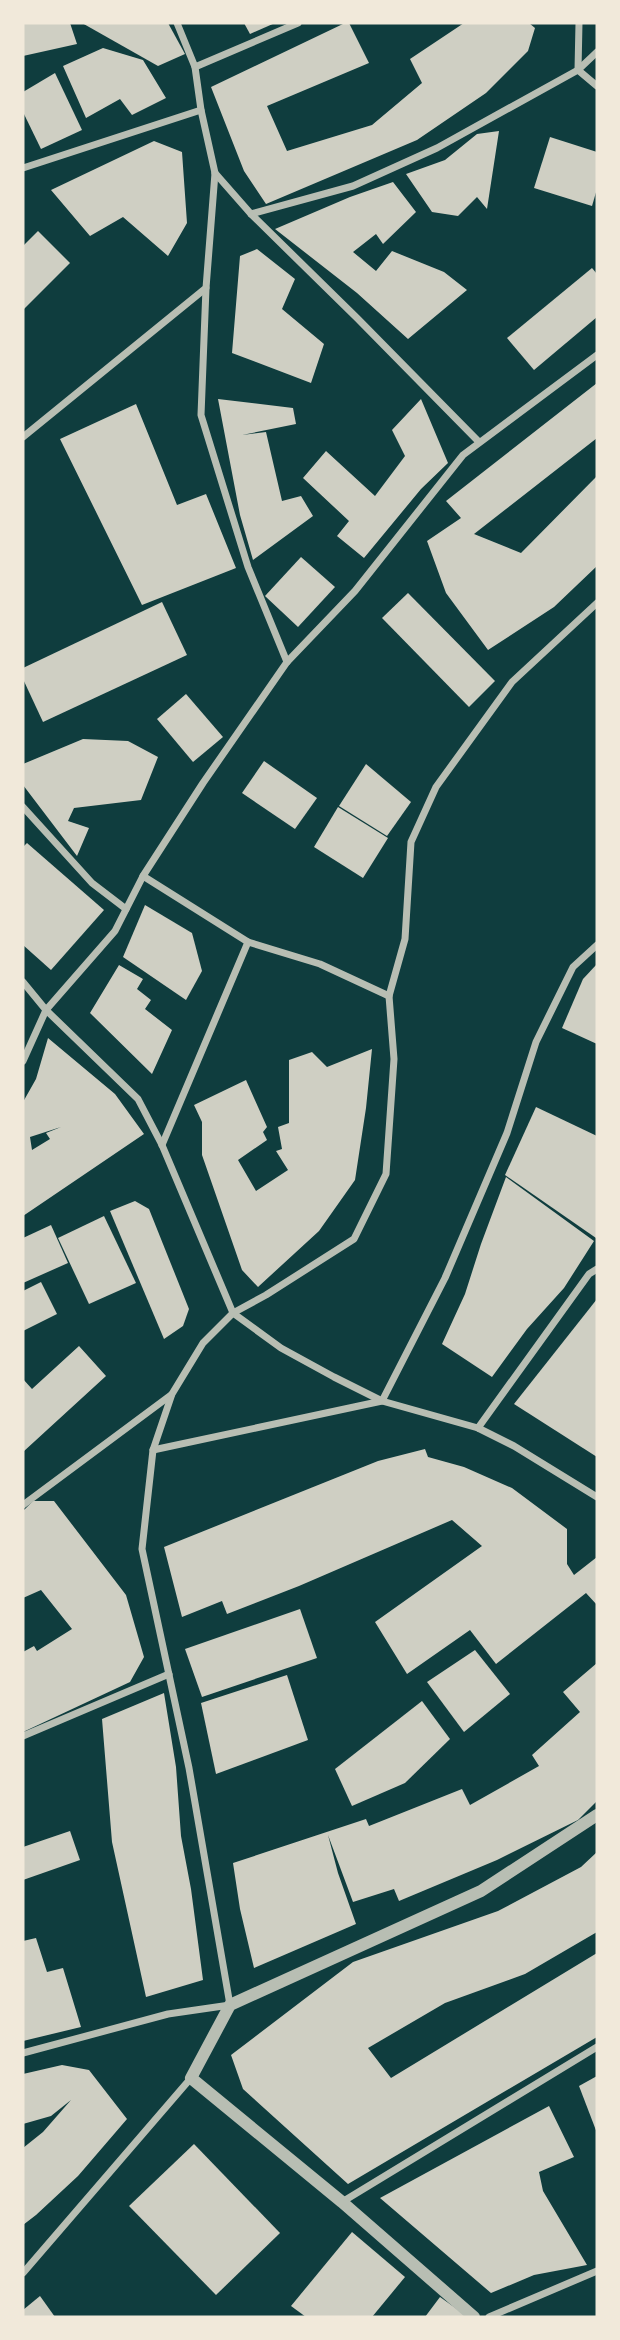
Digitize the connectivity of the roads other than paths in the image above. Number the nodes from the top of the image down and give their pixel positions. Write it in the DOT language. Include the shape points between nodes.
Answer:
graph roads {
  1 [pos="177,23"];
  2 [pos="298,23"];
  3 [pos="579,23"];
  4 [pos="597,52"];
  5 [pos="195,67"];
  6 [pos="578,69"];
  7 [pos="597,86"];
  8 [pos="201,110"];
  9 [pos="23,168"];
  10 [pos="215,173"];
  11 [pos="251,214"];
  12 [pos="206,288"];
  13 [pos="597,355"];
  14 [pos="23,437"];
  15 [pos="479,442"];
  16 [pos="597,603"];
  17 [pos="288,662"];
  18 [pos="23,807"];
  19 [pos="143,876"];
  20 [pos="126,909"];
  21 [pos="248,942"];
  22 [pos="597,945"];
  23 [pos="23,982"];
  24 [pos="389,996"];
  25 [pos="46,1010"];
  26 [pos="23,1061"];
  27 [pos="162,1145"];
  28 [pos="597,1269"];
  29 [pos="233,1313"];
  30 [pos="172,1394"];
  31 [pos="382,1401"];
  32 [pos="478,1428"];
  33 [pos="153,1450"];
  34 [pos="597,1497"];
  35 [pos="23,1505"];
  36 [pos="169,1674"];
  37 [pos="23,1735"];
  38 [pos="597,1815"];
  39 [pos="230,2005"];
  40 [pos="597,2047"];
  41 [pos="23,2053"];
  42 [pos="191,2078"];
  43 [pos="342,2202"];
  44 [pos="597,2271"];
  45 [pos="23,2273"];
  46 [pos="474,2317"];
  47 [pos="489,2317"];
  1 -- 5 [label="street"];
  2 -- 5 [label="street"];
  3 -- 6 [label="street"];
  4 -- 6 [label="street"];
  5 -- 8 [label="street"];
  6 -- 7 [label="street"];
  6 -- 11 [label="street" via="437,148 353,186"];
  8 -- 9 [label="street"];
  8 -- 10 [label="street"];
  10 -- 11 [label="street"];
  10 -- 12 [label="street"];
  11 -- 15 [label="street"];
  12 -- 14 [label="street"];
  12 -- 17 [label="street" via="201,415 248,567"];
  13 -- 15 [label="street"];
  15 -- 17 [label="street" via="463,454 355,590"];
  16 -- 24 [label="street" via="512,682 436,787 411,842 405,939"];
  17 -- 19 [label="street"];
  18 -- 20 [label="street" via="92,883"];
  19 -- 20 [label="street"];
  19 -- 21 [label="street"];
  20 -- 25 [label="street" via="115,931"];
  21 -- 24 [label="street" via="320,964"];
  21 -- 27 [label="street"];
  22 -- 31 [label="street" via="573,967 536,1042 506,1133 445,1278"];
  23 -- 25 [label="street"];
  24 -- 29 [label="street" via="394,1059 386,1174 354,1239"];
  25 -- 26 [label="street"];
  25 -- 27 [label="street" via="138,1099"];
  27 -- 29 [label="street"];
  28 -- 32 [label="street"];
  29 -- 30 [label="street" via="203,1343"];
  29 -- 31 [label="street" via="281,1348"];
  30 -- 33 [label="street"];
  30 -- 35 [label="street"];
  31 -- 32 [label="street"];
  31 -- 33 [label="street"];
  32 -- 34 [label="street"];
  33 -- 36 [label="street" via="142,1549"];
  36 -- 37 [label="street"];
  36 -- 39 [label="street"];
  38 -- 39 [label="street" via="481,1891"];
  39 -- 41 [label="street" via="168,2014"];
  39 -- 42 [label="street"];
  40 -- 43 [label="street"];
  42 -- 43 [label="street"];
  42 -- 45 [label="street"];
  43 -- 46 [label="street"];
  44 -- 47 [label="street"];
}
